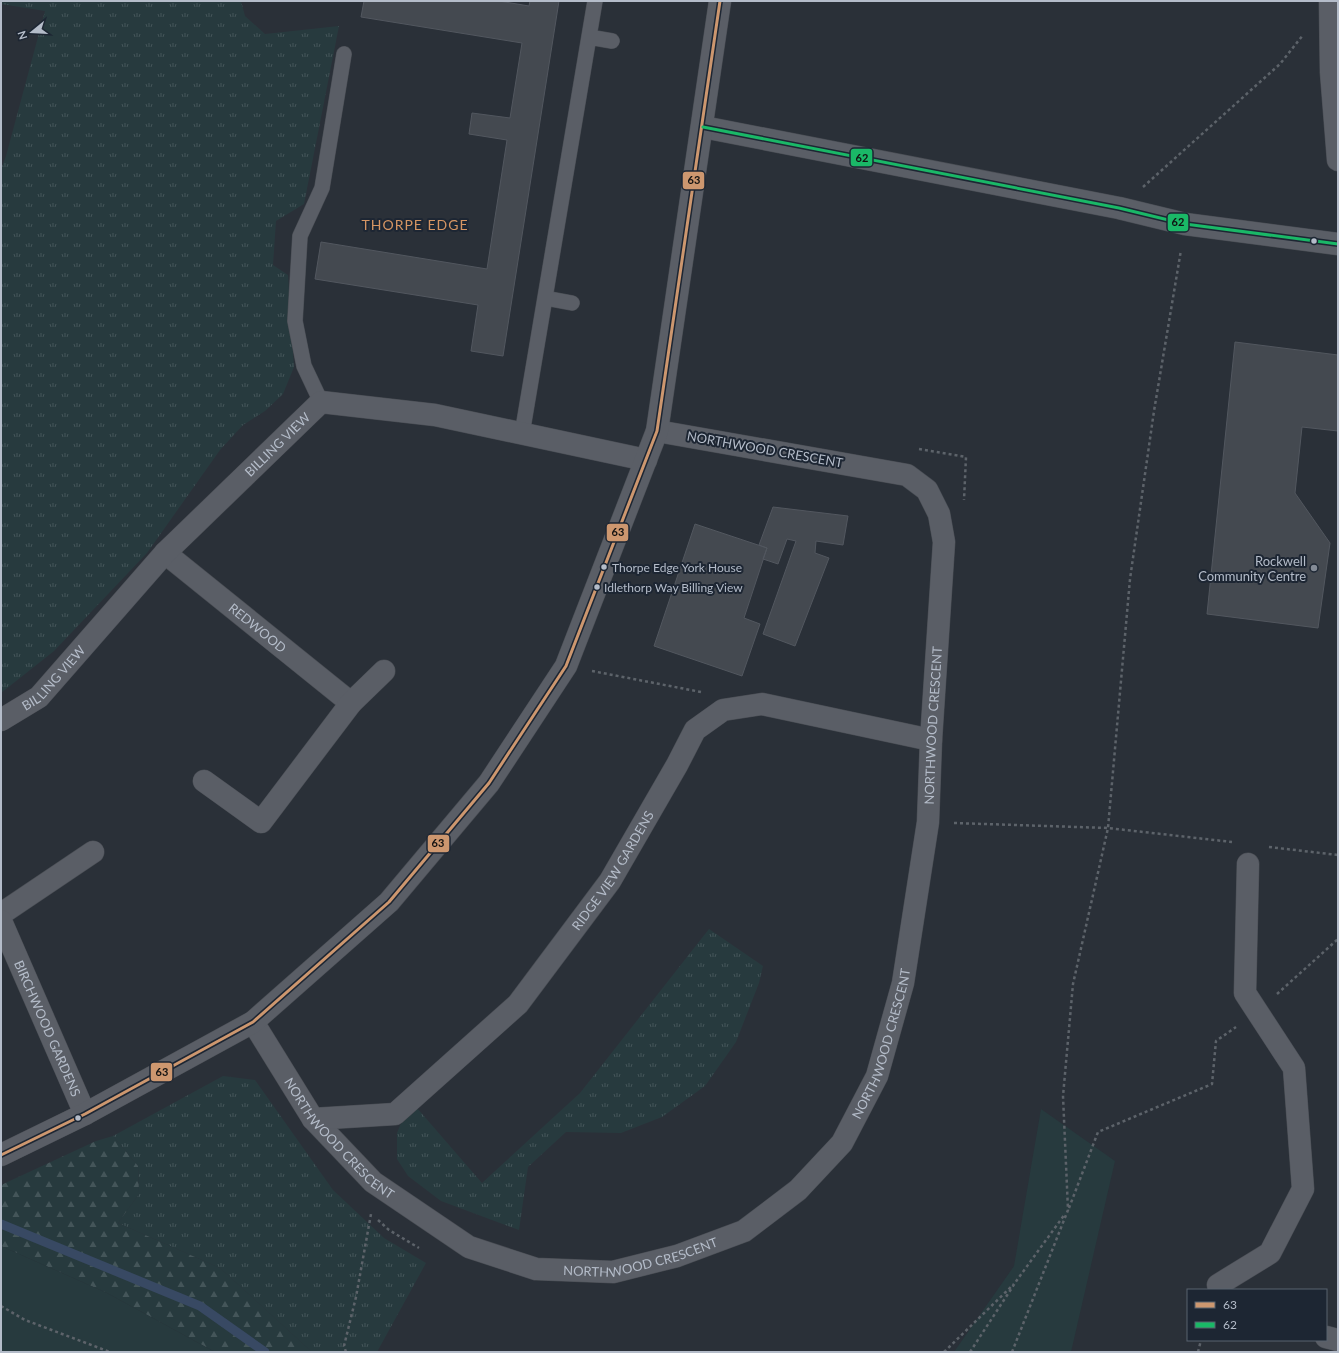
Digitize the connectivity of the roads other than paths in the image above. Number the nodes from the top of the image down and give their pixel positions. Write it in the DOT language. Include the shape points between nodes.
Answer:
graph roads {
  1 [pos="594,1"];
  2 [pos="720,1"];
  3 [pos="1333,2"];
  4 [pos="588,37"];
  5 [pos="612,41"];
  6 [pos="344,54"];
  7 [pos="703,127"];
  8 [pos="1338,160"];
  9 [pos="1338,244"];
  10 [pos="545,298"];
  11 [pos="572,303"];
  12 [pos="321,402"];
  13 [pos="657,431"];
  14 [pos="522,434"];
  15 [pos="646,460"];
  16 [pos="165,553"];
  17 [pos="384,671"];
  18 [pos="351,703"];
  19 [pos="1,720"];
  20 [pos="931,740"];
  21 [pos="204,781"];
  22 [pos="93,852"];
  23 [pos="1248,864"];
  24 [pos="1,914"];
  25 [pos="1,921"];
  26 [pos="253,1022"];
  27 [pos="85,1114"];
  28 [pos="313,1119"];
  29 [pos="1,1154"];
  30 [pos="1223,1287"];
  31 [pos="1327,1337"];
  32 [pos="1338,1340"];
  1 -- 4 [label="lane"];
  2 -- 7 [label="street"];
  3 -- 8 [label="street" via="1331,72"];
  4 -- 5 [label="lane"];
  4 -- 10 [label="lane"];
  6 -- 12 [label="lane" via="322,188 300,236 295,321 304,366"];
  7 -- 9 [label="street" via="1119,208 1185,224"];
  7 -- 13 [label="street"];
  10 -- 11 [label="lane"];
  10 -- 14 [label="lane"];
  12 -- 14 [label="street, BILLING VIEW" via="435,414"];
  12 -- 16 [label="street, BILLING VIEW"];
  13 -- 15 [label="street"];
  13 -- 20 [label="street, NORTHWOOD CRESCENT" via="907,474 927,490 939,514 944,542"];
  14 -- 15 [label="street, BILLING VIEW"];
  15 -- 26 [label="street" via="566,666 489,784 389,902"];
  16 -- 18 [label="street, REDWOOD"];
  16 -- 19 [label="street, BILLING VIEW" via="39,697"];
  17 -- 18 [label="street"];
  18 -- 21 [label="street" via="261,822"];
  20 -- 28 [label="street, RIDGE VIEW GARDENS" via="762,704 723,710 694,730 677,765 610,881 518,1004 395,1114"];
  20 -- 28 [label="street, NORTHWOOD CRESCENT" via="928,822 903,983 877,1076 842,1143 798,1190 744,1231 677,1256 613,1272 536,1269 469,1247 373,1182"];
  22 -- 24 [label="street"];
  23 -- 30 [label="street" via="1245,993 1294,1068 1303,1189 1270,1253"];
  25 -- 27 [label="street, BIRCHWOOD GARDENS"];
  26 -- 27 [label="street"];
  26 -- 28 [label="street, NORTHWOOD CRESCENT"];
  27 -- 29 [label="street"];
  31 -- 32 [label="street"];
}
